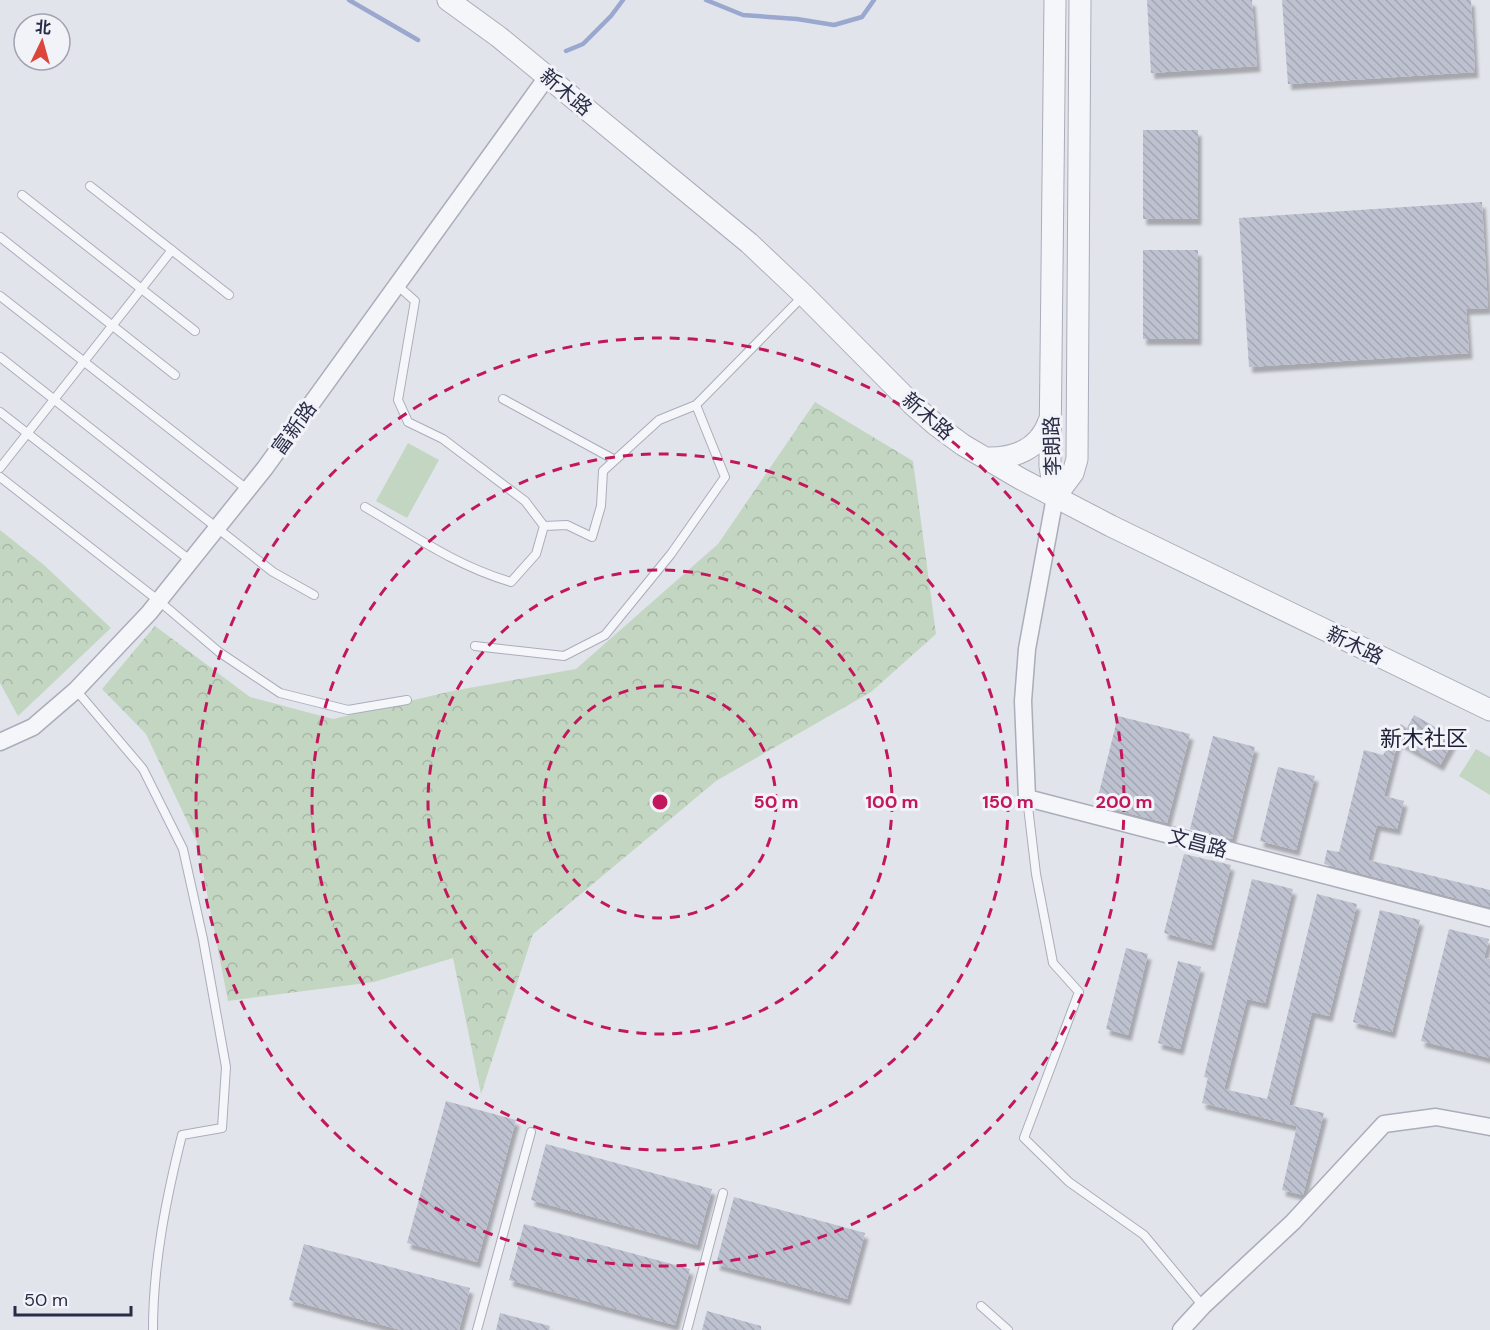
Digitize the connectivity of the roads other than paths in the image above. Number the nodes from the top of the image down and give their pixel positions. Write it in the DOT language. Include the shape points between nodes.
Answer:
graph roads {
  1 [pos="448,0"];
  2 [pos="1055,0"];
  3 [pos="1080,0"];
  4 [pos="547,76"];
  5 [pos="90,186"];
  6 [pos="22,195"];
  7 [pos="0,237"];
  8 [pos="172,250"];
  9 [pos="397,285"];
  10 [pos="142,289"];
  11 [pos="229,295"];
  12 [pos="804,295"];
  13 [pos="0,296"];
  14 [pos="112,326"];
  15 [pos="195,331"];
  16 [pos="0,357"];
  17 [pos="84,362"];
  18 [pos="175,375"];
  19 [pos="503,399"];
  20 [pos="54,400"];
  21 [pos="696,405"];
  22 [pos="0,412"];
  23 [pos="1051,418"];
  24 [pos="27,434"];
  25 [pos="985,458"];
  26 [pos="615,460"];
  27 [pos="0,468"];
  28 [pos="0,477"];
  29 [pos="248,490"];
  30 [pos="1055,497"];
  31 [pos="365,507"];
  32 [pos="544,526"];
  33 [pos="216,529"];
  34 [pos="190,561"];
  35 [pos="314,595"];
  36 [pos="159,601"];
  37 [pos="475,646"];
  38 [pos="76,690"];
  39 [pos="407,700"];
  40 [pos="1490,710"];
  41 [pos="0,742"];
  42 [pos="1027,798"];
  43 [pos="1490,918"];
  44 [pos="1490,1126"];
  45 [pos="531,1132"];
  46 [pos="723,1193"];
  47 [pos="981,1306"];
  48 [pos="1203,1306"];
  49 [pos="153,1330"];
  50 [pos="477,1330"];
  51 [pos="687,1330"];
  52 [pos="1008,1330"];
  53 [pos="1181,1330"];
  1 -- 4 [label="street, 新木路"];
  2 -- 23 [label="street, 李朗路"];
  3 -- 30 [label="street, 李朗路" via="1077,459 1073,473"];
  4 -- 9 [label="street, 富新路"];
  4 -- 12 [label="street, 新木路" via="748,243"];
  5 -- 8 [label="lane"];
  6 -- 10 [label="lane"];
  7 -- 14 [label="lane"];
  8 -- 10 [label="lane"];
  8 -- 11 [label="lane"];
  9 -- 29 [label="street, 富新路"];
  9 -- 32 [label="lane" via="415,301 398,400 408,422 443,439 525,501"];
  10 -- 14 [label="lane"];
  10 -- 15 [label="lane"];
  12 -- 21 [label="lane"];
  12 -- 25 [label="street, 新木路" via="928,418"];
  13 -- 17 [label="lane"];
  14 -- 17 [label="lane"];
  14 -- 18 [label="lane"];
  16 -- 20 [label="lane"];
  17 -- 20 [label="lane"];
  17 -- 29 [label="lane"];
  19 -- 26 [label="lane"];
  20 -- 24 [label="lane"];
  20 -- 33 [label="lane"];
  21 -- 26 [label="lane" via="659,420"];
  21 -- 37 [label="lane" via="725,477 671,554 605,635 564,656"];
  22 -- 24 [label="lane"];
  23 -- 25 [label="street" via="1028,450 1004,459"];
  23 -- 30 [label="street, 李朗路" via="1050,466"];
  24 -- 27 [label="lane"];
  24 -- 34 [label="lane"];
  25 -- 30 [label="street, 新木路"];
  26 -- 32 [label="lane" via="603,471 601,506 592,537 567,525"];
  28 -- 36 [label="lane"];
  29 -- 33 [label="street, 富新路"];
  30 -- 40 [label="street, 新木路"];
  30 -- 42 [label="street" via="1027,649 1023,701"];
  31 -- 32 [label="lane" via="434,550 511,582 536,554"];
  33 -- 34 [label="street, 富新路"];
  33 -- 35 [label="lane" via="273,572"];
  34 -- 36 [label="street, 富新路"];
  36 -- 38 [label="street, 富新路"];
  36 -- 39 [label="lane" via="219,652 280,693 348,710"];
  38 -- 41 [label="street, 富新路" via="33,727"];
  38 -- 49 [label="lane" via="143,769 183,849 226,1067 222,1128 182,1135 168,1190 153,1297"];
  42 -- 43 [label="street, 文昌路"];
  42 -- 48 [label="lane" via="1053,963 1079,992 1024,1138 1069,1182 1144,1235"];
  44 -- 48 [label="street" via="1436,1117 1384,1124 1293,1222"];
  45 -- 50 [label="lane"];
  46 -- 51 [label="lane"];
  47 -- 52 [label="lane"];
  48 -- 53 [label="street"];
}
